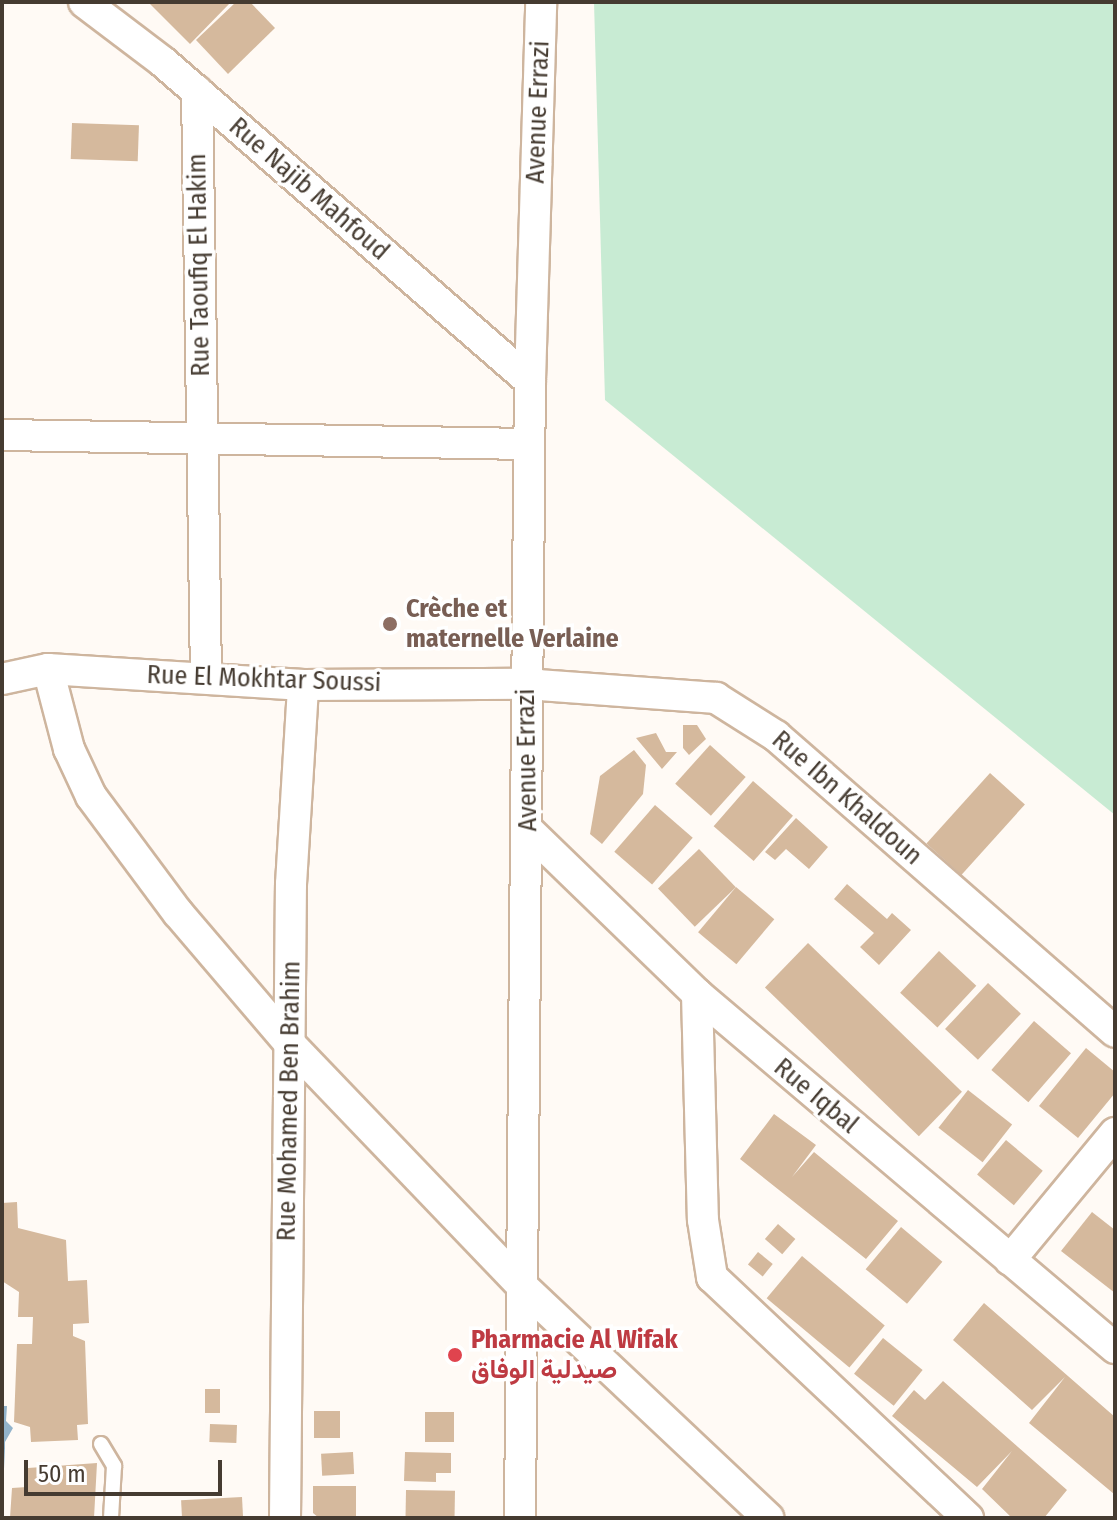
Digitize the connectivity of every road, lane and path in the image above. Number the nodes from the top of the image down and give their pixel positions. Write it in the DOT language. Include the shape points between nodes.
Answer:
graph roads {
  1 [pos="84,2"];
  2 [pos="541,2"];
  3 [pos="197,91"];
  4 [pos="530,381"];
  5 [pos="2,435"];
  6 [pos="201,440"];
  7 [pos="529,444"];
  8 [pos="48,669"];
  9 [pos="206,678"];
  10 [pos="2,679"];
  11 [pos="526,684"];
  12 [pos="303,685"];
  13 [pos="529,831"];
  14 [pos="697,994"];
  15 [pos="1115,1032"];
  16 [pos="290,1044"];
  17 [pos="1115,1133"];
  18 [pos="1010,1260"];
  19 [pos="521,1285"];
  20 [pos="1115,1348"];
  21 [pos="101,1444"];
  22 [pos="111,1518"];
  23 [pos="285,1518"];
  24 [pos="520,1518"];
  25 [pos="767,1518"];
  26 [pos="968,1518"];
  1 -- 3 [label="street, Rue Najib Mahfoud"];
  2 -- 4 [label="street, Avenue Errazi"];
  3 -- 4 [label="street, Rue Najib Mahfoud"];
  3 -- 6 [label="street, Rue Taoufiq El Hakim"];
  4 -- 7 [label="street, Avenue Errazi"];
  5 -- 6 [label="street"];
  6 -- 7 [label="street"];
  6 -- 9 [label="street, Rue Taoufiq El Hakim"];
  7 -- 11 [label="street, Avenue Errazi"];
  8 -- 9 [label="street, Rue El Mokhtar Soussi"];
  8 -- 10 [label="street, Rue El Mokhtar Soussi"];
  8 -- 16 [label="street" via="69,749 119,840"];
  9 -- 12 [label="street, Rue El Mokhtar Soussi"];
  11 -- 12 [label="street, Rue El Mokhtar Soussi"];
  11 -- 13 [label="street, Avenue Errazi"];
  11 -- 15 [label="street, Rue Ibn Khaldoun" via="695,694 737,706"];
  12 -- 16 [label="street, Rue Mohamed Ben Brahim" via="291,884"];
  13 -- 14 [label="street, Rue Iqbal"];
  13 -- 19 [label="street, Avenue Errazi"];
  14 -- 18 [label="street, Rue Iqbal"];
  14 -- 26 [label="street" via="703,1220 712,1277"];
  16 -- 19 [label="street"];
  16 -- 23 [label="street, Rue Mohamed Ben Brahim"];
  17 -- 18 [label="street"];
  18 -- 20 [label="street, Rue Iqbal"];
  19 -- 24 [label="street, Avenue Errazi"];
  19 -- 25 [label="street"];
  21 -- 22 [label="lane" via="114,1466"];
}
